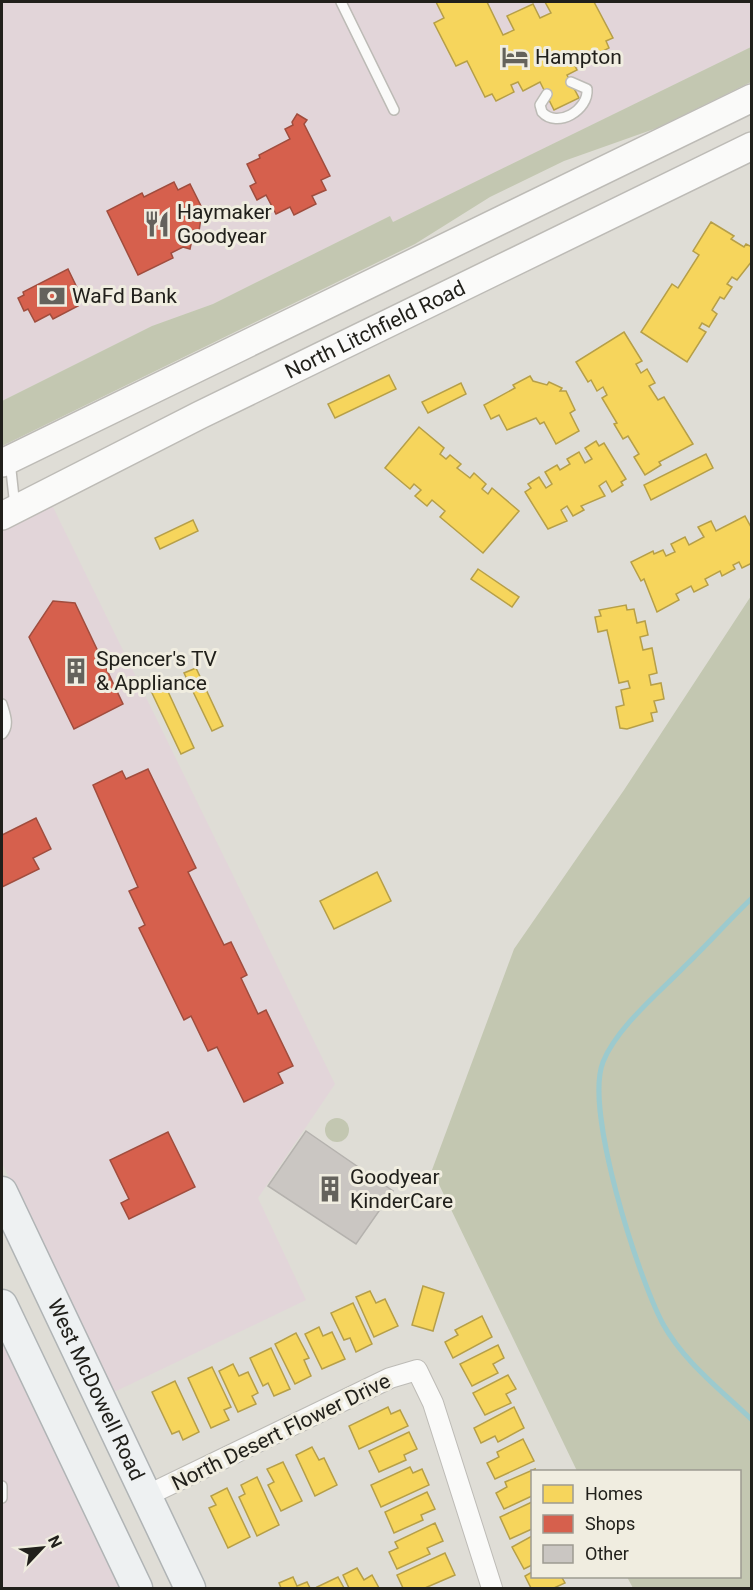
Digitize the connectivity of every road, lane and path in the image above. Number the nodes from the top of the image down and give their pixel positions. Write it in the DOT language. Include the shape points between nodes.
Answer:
graph roads {
  1 [pos="341,2"];
  2 [pos="571,82"];
  3 [pos="547,94"];
  4 [pos="752,98"];
  5 [pos="394,110"];
  6 [pos="752,146"];
  7 [pos="456,242"];
  8 [pos="474,280"];
  9 [pos="6,461"];
  10 [pos="8,513"];
  11 [pos="2,704"];
  12 [pos="4,718"];
  13 [pos="2,734"];
  14 [pos="2,1192"];
  15 [pos="2,1305"];
  16 [pos="2,1486"];
  17 [pos="146,1496"];
  18 [pos="2,1498"];
  19 [pos="137,1588"];
  20 [pos="190,1588"];
  21 [pos="491,1588"];
  1 -- 5 [label="lane"];
  2 -- 3 [label="lane" via="587,89 588,96 582,108 558,120 542,112 540,105"];
  4 -- 7 [label="main road, North Litchfield Road"];
  6 -- 8 [label="main road, North Litchfield Road"];
  7 -- 8 [label="main road"];
  7 -- 9 [label="main road, North Litchfield Road"];
  8 -- 10 [label="main road, North Litchfield Road"];
  9 -- 10 [label="lane"];
  11 -- 12 [label="lane"];
  12 -- 13 [label="lane" via="6,729"];
  14 -- 17 [label="main road, West McDowell Road"];
  15 -- 19 [label="main road"];
  16 -- 18 [label="lane"];
  17 -- 20 [label="main road, West McDowell Road"];
  17 -- 21 [label="street, North Desert Flower Drive" via="390,1378 417,1370 434,1403"];
}
